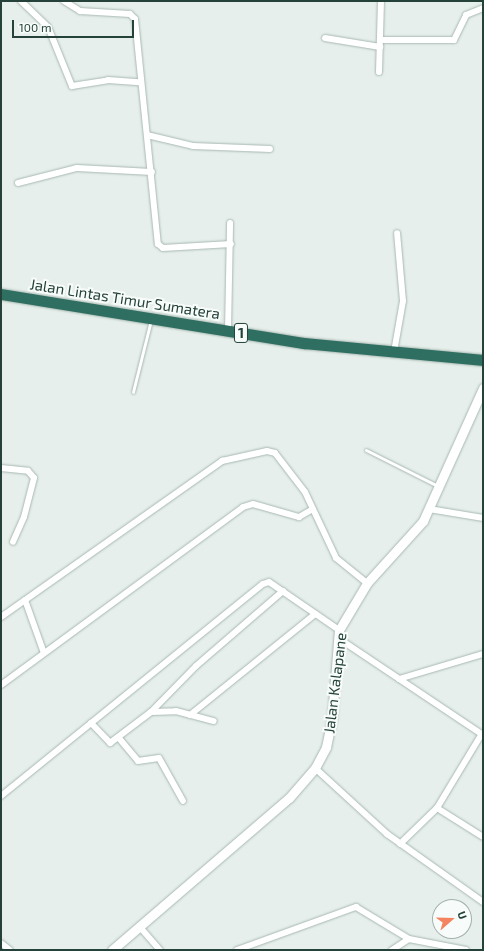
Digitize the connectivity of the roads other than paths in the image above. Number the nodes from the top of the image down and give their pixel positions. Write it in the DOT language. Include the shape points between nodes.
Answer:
graph roads {
  1 [pos="21,1"];
  2 [pos="64,1"];
  3 [pos="381,1"];
  4 [pos="478,1"];
  5 [pos="480,8"];
  6 [pos="325,38"];
  7 [pos="380,40"];
  8 [pos="380,47"];
  9 [pos="379,72"];
  10 [pos="139,82"];
  11 [pos="147,135"];
  12 [pos="270,149"];
  13 [pos="152,172"];
  14 [pos="18,183"];
  15 [pos="230,223"];
  16 [pos="397,233"];
  17 [pos="231,244"];
  18 [pos="1,294"];
  19 [pos="151,318"];
  20 [pos="228,331"];
  21 [pos="394,352"];
  22 [pos="483,360"];
  23 [pos="483,388"];
  24 [pos="133,392"];
  25 [pos="366,450"];
  26 [pos="1,468"];
  27 [pos="438,486"];
  28 [pos="313,509"];
  29 [pos="429,509"];
  30 [pos="483,518"];
  31 [pos="13,542"];
  32 [pos="367,583"];
  33 [pos="282,592"];
  34 [pos="25,600"];
  35 [pos="315,614"];
  36 [pos="1,617"];
  37 [pos="339,634"];
  38 [pos="44,653"];
  39 [pos="483,654"];
  40 [pos="399,679"];
  41 [pos="1,685"];
  42 [pos="152,712"];
  43 [pos="190,715"];
  44 [pos="214,721"];
  45 [pos="91,723"];
  46 [pos="482,735"];
  47 [pos="118,737"];
  48 [pos="315,768"];
  49 [pos="1,796"];
  50 [pos="183,801"];
  51 [pos="438,808"];
  52 [pos="483,837"];
  53 [pos="400,844"];
  54 [pos="483,902"];
  55 [pos="139,926"];
  56 [pos="409,939"];
  57 [pos="1,943"];
  58 [pos="10,950"];
  59 [pos="112,950"];
  60 [pos="160,950"];
  61 [pos="237,950"];
  62 [pos="392,950"];
  63 [pos="466,950"];
  1 -- 10 [label="street" via="48,27 72,86 108,80"];
  2 -- 10 [label="street" via="80,11 133,15"];
  3 -- 7 [label="street"];
  4 -- 5 [label="street"];
  5 -- 7 [label="street" via="466,15 454,40"];
  6 -- 8 [label="street"];
  7 -- 8 [label="street"];
  8 -- 9 [label="street"];
  10 -- 11 [label="street"];
  11 -- 12 [label="street" via="192,146"];
  11 -- 13 [label="street"];
  13 -- 14 [label="street" via="77,168"];
  13 -- 17 [label="street" via="158,244 163,248"];
  15 -- 17 [label="street"];
  16 -- 21 [label="street" via="402,301"];
  17 -- 20 [label="street"];
  18 -- 19 [label="highway, Jalan Lintas Timur Sumatera / 1"];
  19 -- 20 [label="highway, Jalan Lintas Timur Sumatera / 1"];
  19 -- 24 [label="lane"];
  20 -- 21 [label="highway, Jalan Lintas Timur Sumatera / 1"];
  21 -- 22 [label="highway, Jalan Lintas Timur Sumatera / 1"];
  23 -- 27 [label="street, Jalan Kalapane"];
  25 -- 27 [label="lane"];
  26 -- 31 [label="street" via="28,471 34,478 24,517"];
  27 -- 29 [label="street, Jalan Kalapane"];
  28 -- 32 [label="street" via="336,558"];
  28 -- 34 [label="street" via="275,453 235,456 222,461"];
  28 -- 38 [label="street" via="299,517 253,504 243,507"];
  29 -- 30 [label="street"];
  29 -- 32 [label="street, Jalan Kalapane" via="419,526"];
  32 -- 37 [label="street, Jalan Kalapane"];
  33 -- 35 [label="street"];
  33 -- 42 [label="street" via="196,666"];
  33 -- 45 [label="street" via="269,582 263,584"];
  34 -- 36 [label="street"];
  34 -- 38 [label="street"];
  35 -- 37 [label="street"];
  35 -- 43 [label="street"];
  37 -- 40 [label="street"];
  37 -- 48 [label="street, Jalan Kalapane" via="332,718 326,747"];
  38 -- 41 [label="street"];
  39 -- 40 [label="street"];
  40 -- 46 [label="street"];
  42 -- 43 [label="street"];
  42 -- 47 [label="street"];
  43 -- 44 [label="street"];
  45 -- 47 [label="street" via="108,743"];
  45 -- 49 [label="street"];
  46 -- 51 [label="street"];
  47 -- 50 [label="street" via="138,761 158,758"];
  48 -- 53 [label="street"];
  48 -- 55 [label="street, Jalan Kalapane" via="289,798"];
  51 -- 52 [label="street"];
  51 -- 53 [label="street"];
  53 -- 54 [label="street"];
  55 -- 59 [label="street, Jalan Kalapane"];
  55 -- 60 [label="street"];
  56 -- 61 [label="street" via="356,907"];
  56 -- 62 [label="street"];
  56 -- 63 [label="street"];
  57 -- 58 [label="street"];
}
